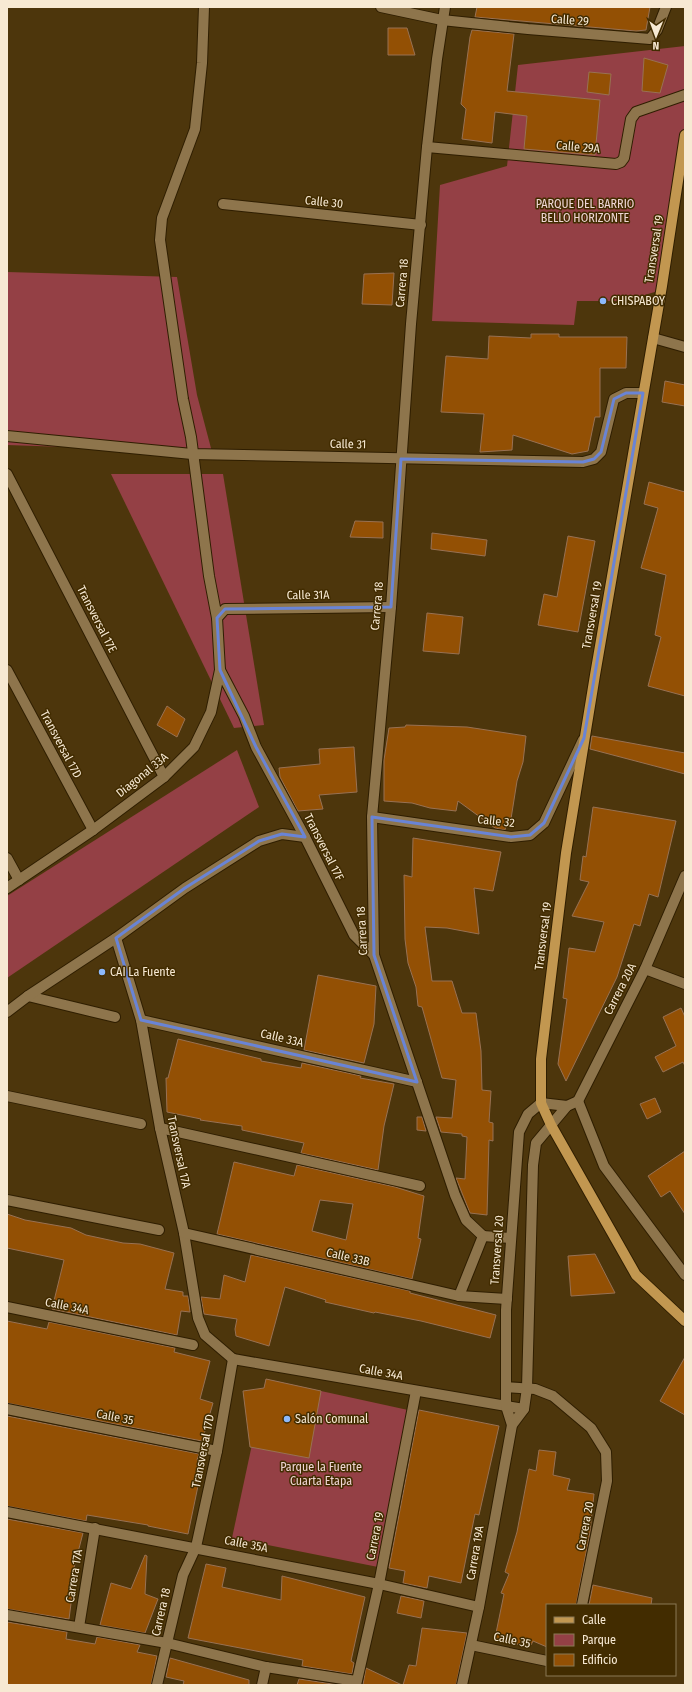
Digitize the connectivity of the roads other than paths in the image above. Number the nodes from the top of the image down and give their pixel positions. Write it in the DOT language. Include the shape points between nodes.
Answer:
graph roads {
  1 [pos="204,7"];
  2 [pos="381,7"];
  3 [pos="445,7"];
  4 [pos="666,7"];
  5 [pos="442,20"];
  6 [pos="685,95"];
  7 [pos="685,135"];
  8 [pos="427,147"];
  9 [pos="224,204"];
  10 [pos="421,225"];
  11 [pos="653,338"];
  12 [pos="685,347"];
  13 [pos="643,393"];
  14 [pos="7,436"];
  15 [pos="192,454"];
  16 [pos="401,458"];
  17 [pos="7,474"];
  18 [pos="391,607"];
  19 [pos="217,618"];
  20 [pos="7,670"];
  21 [pos="220,670"];
  22 [pos="584,738"];
  23 [pos="164,777"];
  24 [pos="372,817"];
  25 [pos="93,830"];
  26 [pos="305,837"];
  27 [pos="7,858"];
  28 [pos="685,876"];
  29 [pos="19,880"];
  30 [pos="7,888"];
  31 [pos="116,938"];
  32 [pos="374,955"];
  33 [pos="645,968"];
  34 [pos="685,984"];
  35 [pos="28,996"];
  36 [pos="7,1012"];
  37 [pos="115,1017"];
  38 [pos="141,1020"];
  39 [pos="418,1082"];
  40 [pos="7,1096"];
  41 [pos="578,1101"];
  42 [pos="541,1103"];
  43 [pos="567,1106"];
  44 [pos="141,1124"];
  45 [pos="551,1125"];
  46 [pos="160,1128"];
  47 [pos="420,1186"];
  48 [pos="7,1200"];
  49 [pos="160,1230"];
  50 [pos="184,1233"];
  51 [pos="483,1236"];
  52 [pos="511,1238"];
  53 [pos="685,1275"];
  54 [pos="459,1296"];
  55 [pos="507,1299"];
  56 [pos="7,1307"];
  57 [pos="685,1321"];
  58 [pos="193,1345"];
  59 [pos="234,1359"];
  60 [pos="506,1387"];
  61 [pos="527,1388"];
  62 [pos="416,1391"];
  63 [pos="506,1406"];
  64 [pos="7,1409"];
  65 [pos="524,1409"];
  66 [pos="512,1425"];
  67 [pos="217,1451"];
  68 [pos="7,1512"];
  69 [pos="95,1528"];
  70 [pos="196,1547"];
  71 [pos="379,1584"];
  72 [pos="582,1604"];
  73 [pos="479,1607"];
  74 [pos="7,1615"];
  75 [pos="79,1627"];
  76 [pos="167,1643"];
  77 [pos="471,1645"];
  78 [pos="546,1661"];
  79 [pos="266,1668"];
  80 [pos="356,1683"];
  81 [pos="157,1685"];
  82 [pos="262,1685"];
  83 [pos="462,1685"];
  1 -- 15 [label="street" via="202,63 195,129 162,218 160,240"];
  2 -- 5 [label="street, Calle 29"];
  3 -- 5 [label="street, Carrera 18"];
  4 -- 5 [label="street, Calle 29" via="657,30 650,39"];
  5 -- 8 [label="street, Carrera 18"];
  6 -- 8 [label="street, Calle 29A" via="636,112 631,119 624,158 616,164"];
  7 -- 11 [label="main road, Transversal 19"];
  8 -- 10 [label="street, Carrera 18"];
  9 -- 10 [label="street, Calle 30"];
  10 -- 16 [label="street, Carrera 18"];
  11 -- 12 [label="street"];
  11 -- 13 [label="main road, Transversal 19"];
  13 -- 16 [label="street, Calle 31" via="626,394 614,399 601,452 594,459 583,462"];
  13 -- 22 [label="main road, Transversal 19"];
  14 -- 15 [label="street, Calle 31"];
  15 -- 16 [label="street, Calle 31"];
  15 -- 19 [label="street" via="208,576"];
  16 -- 18 [label="street, Carrera 18"];
  17 -- 23 [label="street, Transversal 17E"];
  18 -- 19 [label="street, Calle 31A" via="225,609"];
  18 -- 24 [label="street, Carrera 18"];
  19 -- 21 [label="street"];
  20 -- 25 [label="street, Transversal 17D"];
  21 -- 23 [label="street, Diagonal 33A" via="210,712 194,747"];
  21 -- 26 [label="street, Transversal 17F" via="244,716 256,747"];
  22 -- 24 [label="street, Calle 32" via="544,823 530,835 510,837"];
  22 -- 42 [label="main road, Transversal 19" via="566,852 541,1059"];
  23 -- 25 [label="street, Diagonal 33A"];
  24 -- 32 [label="street, Carrera 18"];
  25 -- 29 [label="street, Diagonal 33A"];
  26 -- 31 [label="street" via="282,834 259,841 185,888"];
  26 -- 32 [label="street, Transversal 17F" via="354,935"];
  27 -- 29 [label="street"];
  28 -- 33 [label="street, Carrera 20A"];
  29 -- 30 [label="street, Diagonal 33A"];
  31 -- 35 [label="street"];
  31 -- 38 [label="street, Transversal 17A"];
  32 -- 39 [label="street, Carrera 18"];
  33 -- 34 [label="street"];
  33 -- 41 [label="street, Carrera 20A"];
  35 -- 36 [label="street"];
  35 -- 37 [label="street"];
  38 -- 39 [label="street, Calle 33A"];
  38 -- 46 [label="street, Transversal 17A"];
  39 -- 51 [label="street, Carrera 18" via="466,1220"];
  40 -- 44 [label="street"];
  41 -- 43 [label="street"];
  41 -- 53 [label="street" via="604,1166"];
  42 -- 43 [label="street"];
  42 -- 45 [label="main road"];
  42 -- 52 [label="street, Transversal 20" via="528,1114 519,1132"];
  43 -- 45 [label="street"];
  45 -- 57 [label="main road" via="636,1275"];
  45 -- 61 [label="street" via="536,1143 533,1165"];
  46 -- 47 [label="street"];
  46 -- 50 [label="street, Transversal 17A"];
  48 -- 49 [label="street"];
  50 -- 54 [label="street, Calle 33B"];
  50 -- 59 [label="street, Transversal 17A" via="198,1318 205,1335"];
  51 -- 52 [label="street"];
  51 -- 54 [label="street"];
  52 -- 55 [label="street, Transversal 20"];
  54 -- 55 [label="street, Calle 33B"];
  55 -- 60 [label="street, Transversal 20"];
  56 -- 58 [label="street, Calle 34A"];
  59 -- 62 [label="street, Calle 34A"];
  59 -- 67 [label="street, Transversal 17D"];
  60 -- 61 [label="street"];
  60 -- 63 [label="street, Carrera 19A"];
  61 -- 65 [label="street, Carrera 19A"];
  61 -- 72 [label="street, Carrera 20" via="553,1396 591,1428 606,1452 607,1481"];
  62 -- 63 [label="street, Calle 34A"];
  62 -- 71 [label="street, Carrera 19"];
  63 -- 65 [label="street, Calle 34A"];
  63 -- 66 [label="street, Carrera 19A"];
  64 -- 67 [label="street, Calle 35"];
  65 -- 66 [label="street, Carrera 19A"];
  66 -- 73 [label="street, Carrera 19A"];
  67 -- 70 [label="street, Transversal 17D"];
  68 -- 69 [label="street, Calle 35A"];
  69 -- 70 [label="street, Calle 35A"];
  69 -- 75 [label="street, Carrera 17A"];
  70 -- 71 [label="street, Calle 35A"];
  70 -- 76 [label="street, Carrera 18" via="183,1575"];
  71 -- 73 [label="street, Calle 35A"];
  71 -- 80 [label="street, Carrera 19"];
  73 -- 77 [label="street, Carrera 19A"];
  74 -- 75 [label="street"];
  75 -- 76 [label="street"];
  76 -- 79 [label="street"];
  76 -- 81 [label="street, Carrera 18"];
  77 -- 78 [label="street, Calle 35"];
  77 -- 83 [label="street, Carrera 19A"];
  79 -- 80 [label="street"];
  79 -- 82 [label="street"];
}
